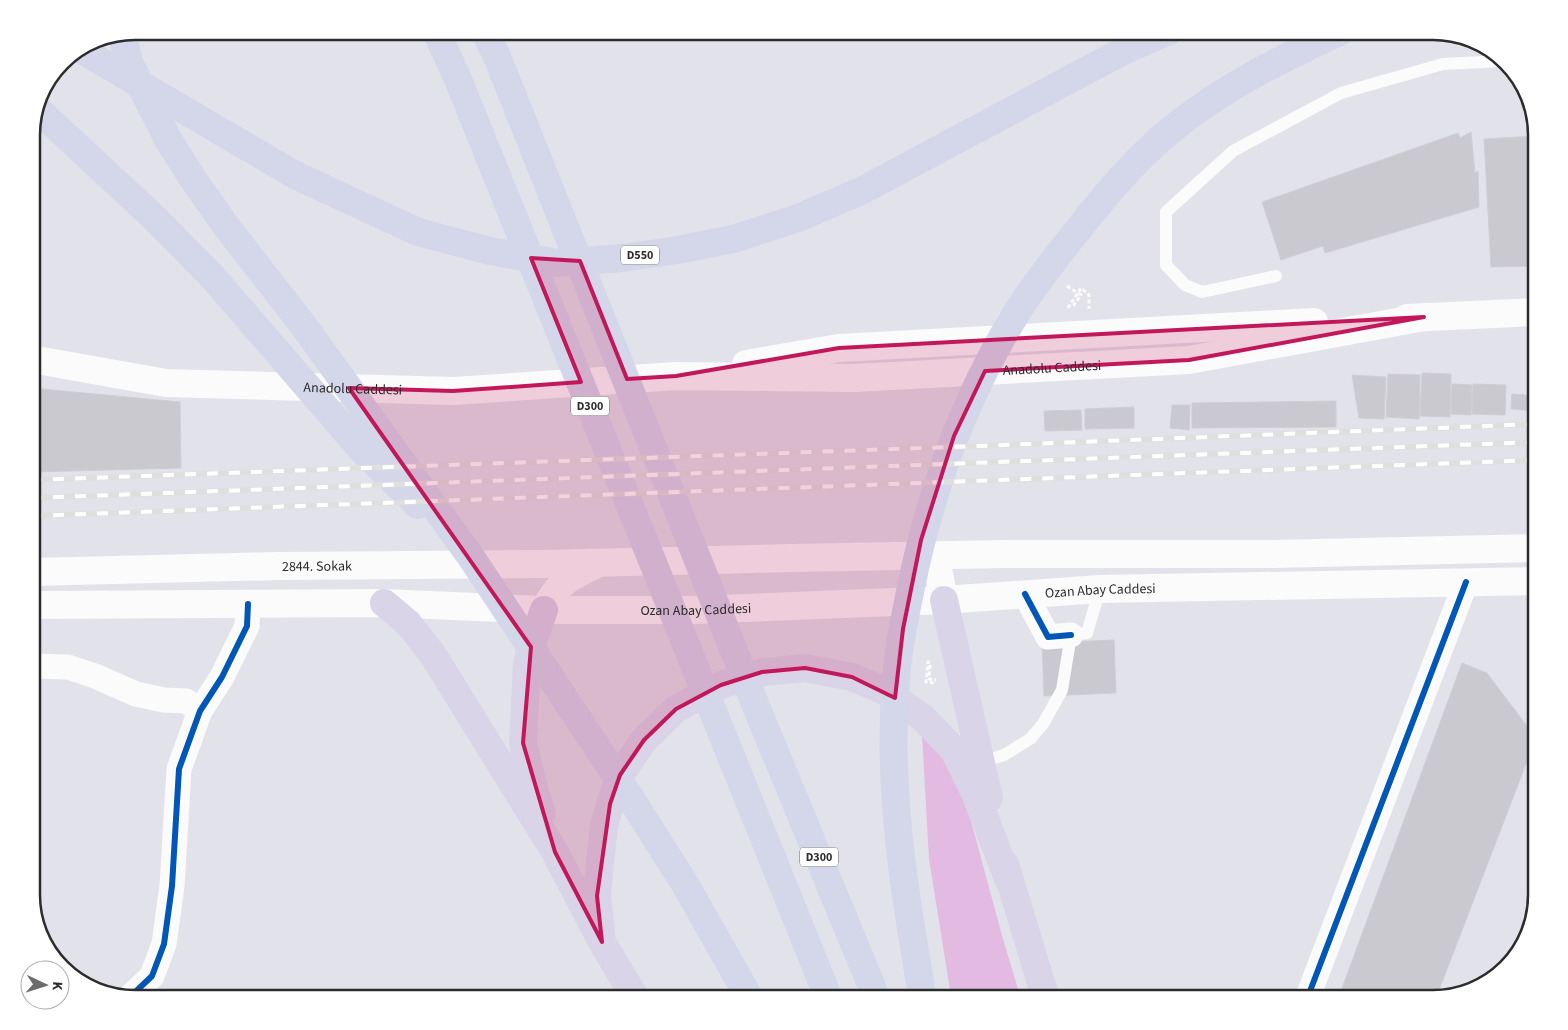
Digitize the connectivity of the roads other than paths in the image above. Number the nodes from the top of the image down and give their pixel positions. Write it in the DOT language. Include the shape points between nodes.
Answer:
graph roads {
  1 [pos="440,40"];
  2 [pos="489,40"];
  3 [pos="1148,40"];
  4 [pos="1322,40"];
  5 [pos="124,41"];
  6 [pos="91,51"];
  7 [pos="87,53"];
  8 [pos="1493,61"];
  9 [pos="107,66"];
  10 [pos="42,114"];
  11 [pos="1276,276"];
  12 [pos="1528,312"];
  13 [pos="40,360"];
  14 [pos="1528,548"];
  15 [pos="932,556"];
  16 [pos="471,557"];
  17 [pos="603,561"];
  18 [pos="40,572"];
  19 [pos="1528,581"];
  20 [pos="1466,582"];
  21 [pos="1100,589"];
  22 [pos="1025,594"];
  23 [pos="944,600"];
  24 [pos="384,603"];
  25 [pos="248,604"];
  26 [pos="40,605"];
  27 [pos="544,610"];
  28 [pos="1071,635"];
  29 [pos="40,666"];
  30 [pos="200,711"];
  31 [pos="981,762"];
  32 [pos="555,852"];
  33 [pos="1009,881"];
  34 [pos="602,942"];
  35 [pos="137,990"];
  36 [pos="631,990"];
  37 [pos="745,990"];
  38 [pos="825,990"];
  39 [pos="873,990"];
  40 [pos="921,990"];
  41 [pos="1043,990"];
  42 [pos="1310,990"];
  1 -- 38 [label="highway, D300" via="458,77"];
  2 -- 39 [label="highway, D300"];
  3 -- 9 [label="highway, D550" via="861,191 798,218 733,239 678,250 557,263 490,252 418,232 296,175"];
  4 -- 40 [label="highway" via="1227,90 1181,122 1126,172 1052,262 1020,308 995,351 954,436 921,540 896,676 894,796"];
  5 -- 16 [label="highway" via="129,62 144,92 193,179 304,325"];
  6 -- 9 [label="highway, D550"];
  7 -- 9 [label="highway"];
  8 -- 11 [label="lane" via="1443,64 1341,93 1233,151 1166,212 1166,265 1185,285 1202,292"];
  10 -- 16 [label="highway" via="210,274 363,451"];
  12 -- 13 [label="main road, Anadolu Caddesi" via="1424,317 1188,360 855,378 676,376 453,391 166,383"];
  14 -- 15 [label="main road"];
  15 -- 17 [label="main road"];
  15 -- 23 [label="main road"];
  16 -- 37 [label="highway" via="646,822"];
  17 -- 18 [label="main road, 2844. Sokak"];
  17 -- 27 [label="main road" via="569,577 557,588"];
  19 -- 20 [label="main road, Ozan Abay Caddesi"];
  20 -- 21 [label="main road, Ozan Abay Caddesi"];
  20 -- 42 [label="street"];
  21 -- 22 [label="main road, Ozan Abay Caddesi"];
  21 -- 28 [label="lane" via="1087,633"];
  22 -- 23 [label="main road, Ozan Abay Caddesi"];
  22 -- 28 [label="street" via="1048,637"];
  23 -- 27 [label="main road, Ozan Abay Caddesi" via="693,610"];
  23 -- 31 [label="main road"];
  24 -- 25 [label="main road"];
  24 -- 27 [label="main road"];
  24 -- 32 [label="main road" via="408,623 433,654"];
  25 -- 26 [label="main road"];
  25 -- 30 [label="street" via="247,626 222,677"];
  27 -- 32 [label="main road" via="527,664 523,743 535,794"];
  28 -- 31 [label="lane" via="1062,690 1043,724 1030,739 1004,755"];
  29 -- 30 [label="street" via="68,667 136,694 186,701"];
  30 -- 35 [label="street" via="180,769 172,886 164,944 152,976"];
  31 -- 33 [label="main road"];
  32 -- 34 [label="main road"];
  33 -- 34 [label="main road" via="975,793 954,750 923,718 883,690 852,677 806,668 762,672 720,685 676,709 644,740 620,775 604,826 600,862 597,896"];
  33 -- 41 [label="main road"];
  34 -- 36 [label="main road"];
}
